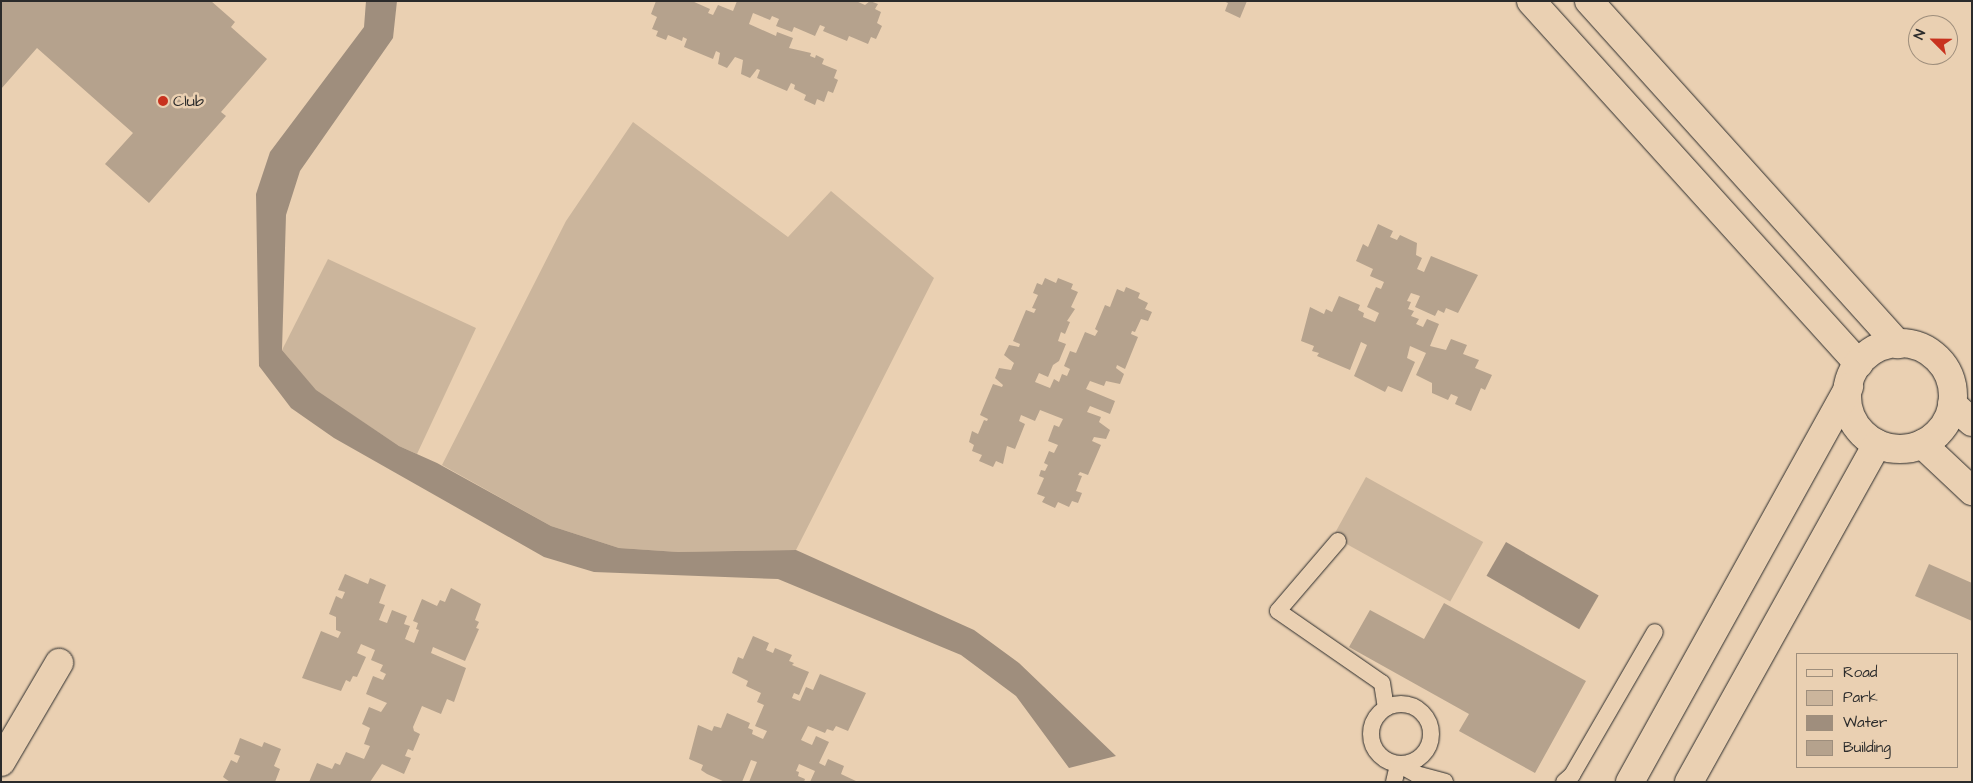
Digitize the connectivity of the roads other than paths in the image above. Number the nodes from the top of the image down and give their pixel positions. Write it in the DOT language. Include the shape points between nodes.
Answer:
graph roads {
  1 [pos="1531,1"];
  2 [pos="1590,1"];
  3 [pos="1898,344"];
  4 [pos="1854,375"];
  5 [pos="1952,404"];
  6 [pos="1972,422"];
  7 [pos="1877,444"];
  8 [pos="1922,444"];
  9 [pos="1972,491"];
  10 [pos="1338,541"];
  11 [pos="1655,632"];
  12 [pos="59,663"];
  13 [pos="1386,708"];
  14 [pos="1,762"];
  15 [pos="1398,764"];
  16 [pos="1394,782"];
  17 [pos="1444,782"];
  18 [pos="1564,782"];
  19 [pos="1630,782"];
  20 [pos="1689,782"];
  1 -- 4 [label="main road"];
  2 -- 3 [label="main road"];
  3 -- 4 [label="main road" via="1876,350"];
  3 -- 5 [label="main road" via="1913,345 1939,361 1948,374"];
  4 -- 7 [label="main road" via="1848,407 1862,433"];
  4 -- 19 [label="main road"];
  5 -- 6 [label="main road"];
  5 -- 8 [label="main road" via="1940,431"];
  7 -- 8 [label="main road" via="1901,450"];
  7 -- 20 [label="main road"];
  8 -- 9 [label="main road"];
  10 -- 13 [label="lane" via="1278,611 1382,683"];
  11 -- 18 [label="lane" via="1572,775"];
  12 -- 14 [label="main road"];
  13 -- 15 [label="lane" via="1373,722 1371,741 1381,758"];
  13 -- 15 [label="lane" via="1405,704 1414,707 1422,713 1431,731 1428,746 1419,758"];
  15 -- 16 [label="lane"];
  15 -- 17 [label="lane" via="1416,774"];
}
